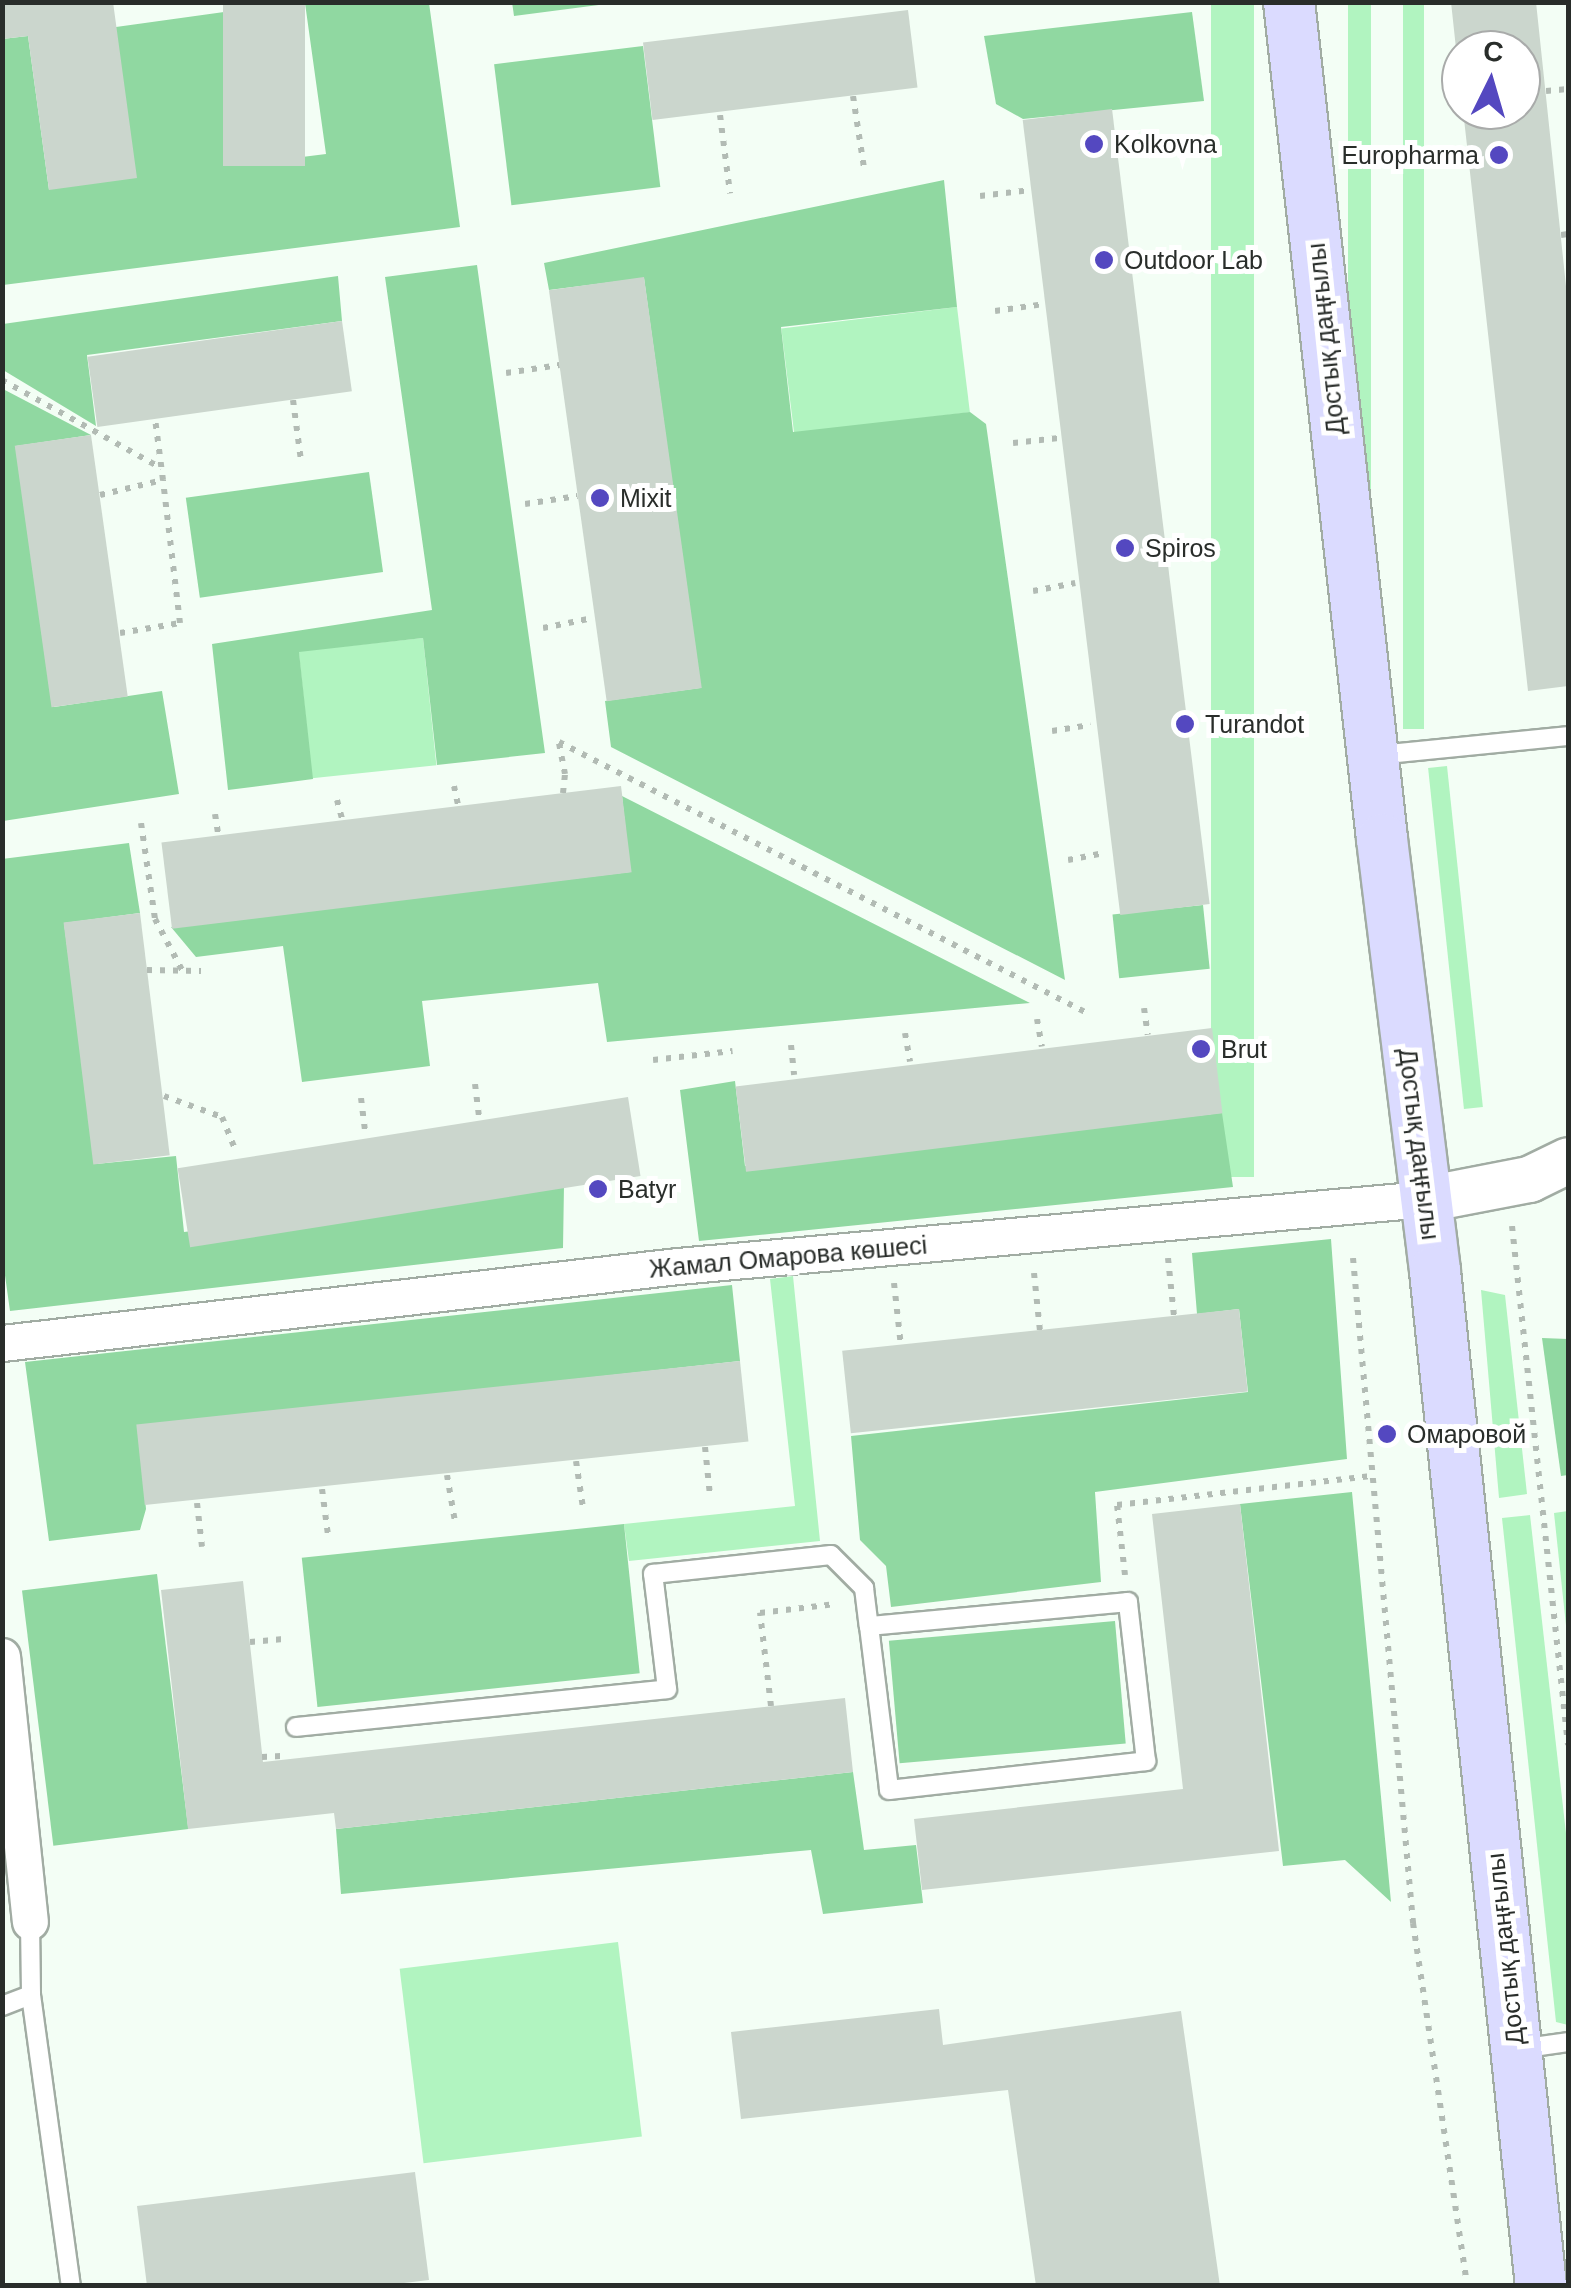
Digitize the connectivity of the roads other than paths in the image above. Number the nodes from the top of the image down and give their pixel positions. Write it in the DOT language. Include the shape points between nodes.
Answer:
graph roads {
  1 [pos="1290,2"];
  2 [pos="1568,736"];
  3 [pos="1372,756"];
  4 [pos="1568,1160"];
  5 [pos="1425,1199"];
  6 [pos="2,1343"];
  7 [pos="869,1626"];
  8 [pos="2,1656"];
  9 [pos="296,1727"];
  10 [pos="30,1922"];
  11 [pos="31,1995"];
  12 [pos="2,2006"];
  13 [pos="1568,2042"];
  14 [pos="1516,2050"];
  15 [pos="72,2286"];
  16 [pos="1541,2286"];
  1 -- 3 [label="main road, Достық даңғылы"];
  2 -- 3 [label="lane"];
  3 -- 5 [label="main road, Достық даңғылы"];
  4 -- 5 [label="street, Жамал Омарова көшесі" via="1530,1180"];
  5 -- 6 [label="street, Жамал Омарова көшесі" via="659,1268"];
  5 -- 14 [label="main road, Достық даңғылы"];
  7 -- 7 [label="lane" via="890,1790 1146,1761 1128,1602"];
  7 -- 9 [label="lane" via="864,1588 832,1556 653,1574 667,1689"];
  8 -- 10 [label="street"];
  10 -- 11 [label="lane"];
  11 -- 12 [label="lane"];
  11 -- 15 [label="lane"];
  13 -- 14 [label="lane"];
  14 -- 16 [label="main road, Достық даңғылы"];
}
